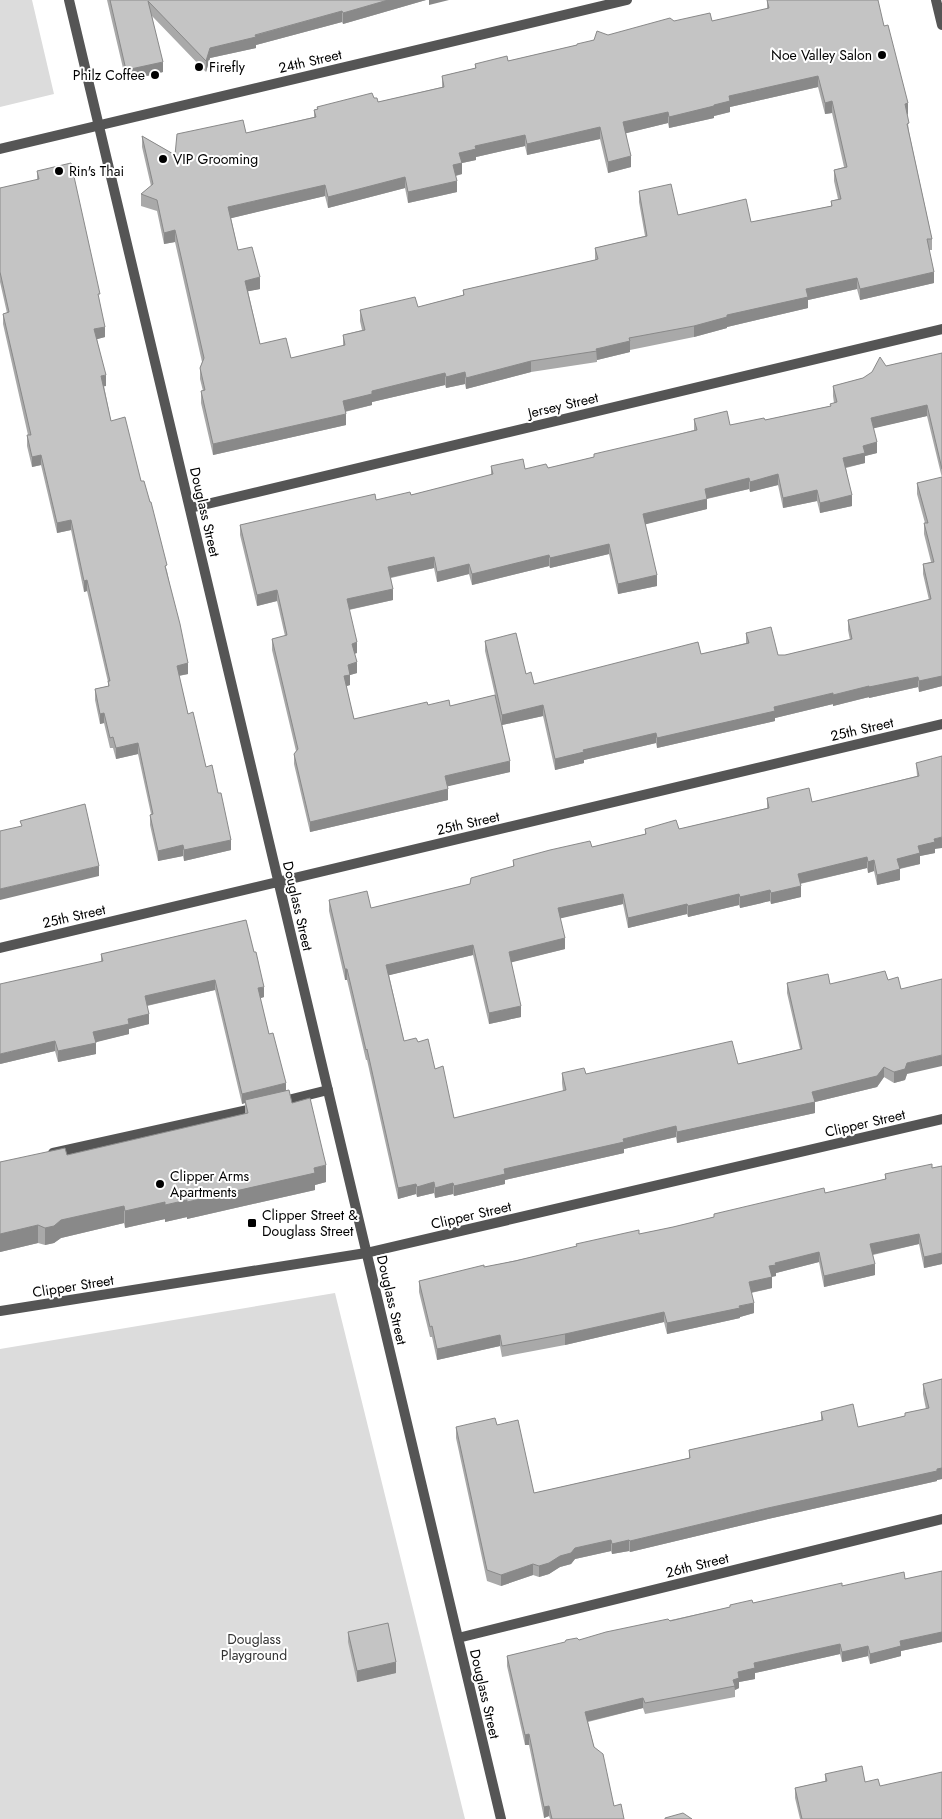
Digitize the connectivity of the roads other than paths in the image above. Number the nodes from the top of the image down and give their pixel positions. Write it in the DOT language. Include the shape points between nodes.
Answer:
graph roads {
  1 [pos="69,0"];
  2 [pos="626,0"];
  3 [pos="936,0"];
  4 [pos="942,25"];
  5 [pos="99,126"];
  6 [pos="0,149"];
  7 [pos="942,329"];
  8 [pos="190,508"];
  9 [pos="942,724"];
  10 [pos="278,882"];
  11 [pos="0,948"];
  12 [pos="328,1090"];
  13 [pos="942,1119"];
  14 [pos="39,1156"];
  15 [pos="366,1253"];
  16 [pos="0,1311"];
  17 [pos="942,1519"];
  18 [pos="458,1638"];
  19 [pos="501,1819"];
  1 -- 5 [label="street, Douglass Street"];
  2 -- 5 [label="street, 24th Street"];
  3 -- 4 [label="street"];
  5 -- 6 [label="street, 24th Street"];
  5 -- 8 [label="street, Douglass Street"];
  7 -- 8 [label="street, Jersey Street"];
  8 -- 10 [label="street, Douglass Street"];
  9 -- 10 [label="street, 25th Street"];
  10 -- 11 [label="street, 25th Street"];
  10 -- 12 [label="street, Douglass Street"];
  12 -- 14 [label="street"];
  12 -- 15 [label="street, Douglass Street"];
  13 -- 15 [label="street, Clipper Street"];
  15 -- 16 [label="street, Clipper Street"];
  15 -- 18 [label="street, Douglass Street"];
  17 -- 18 [label="street, 26th Street"];
  18 -- 19 [label="street, Douglass Street"];
}
